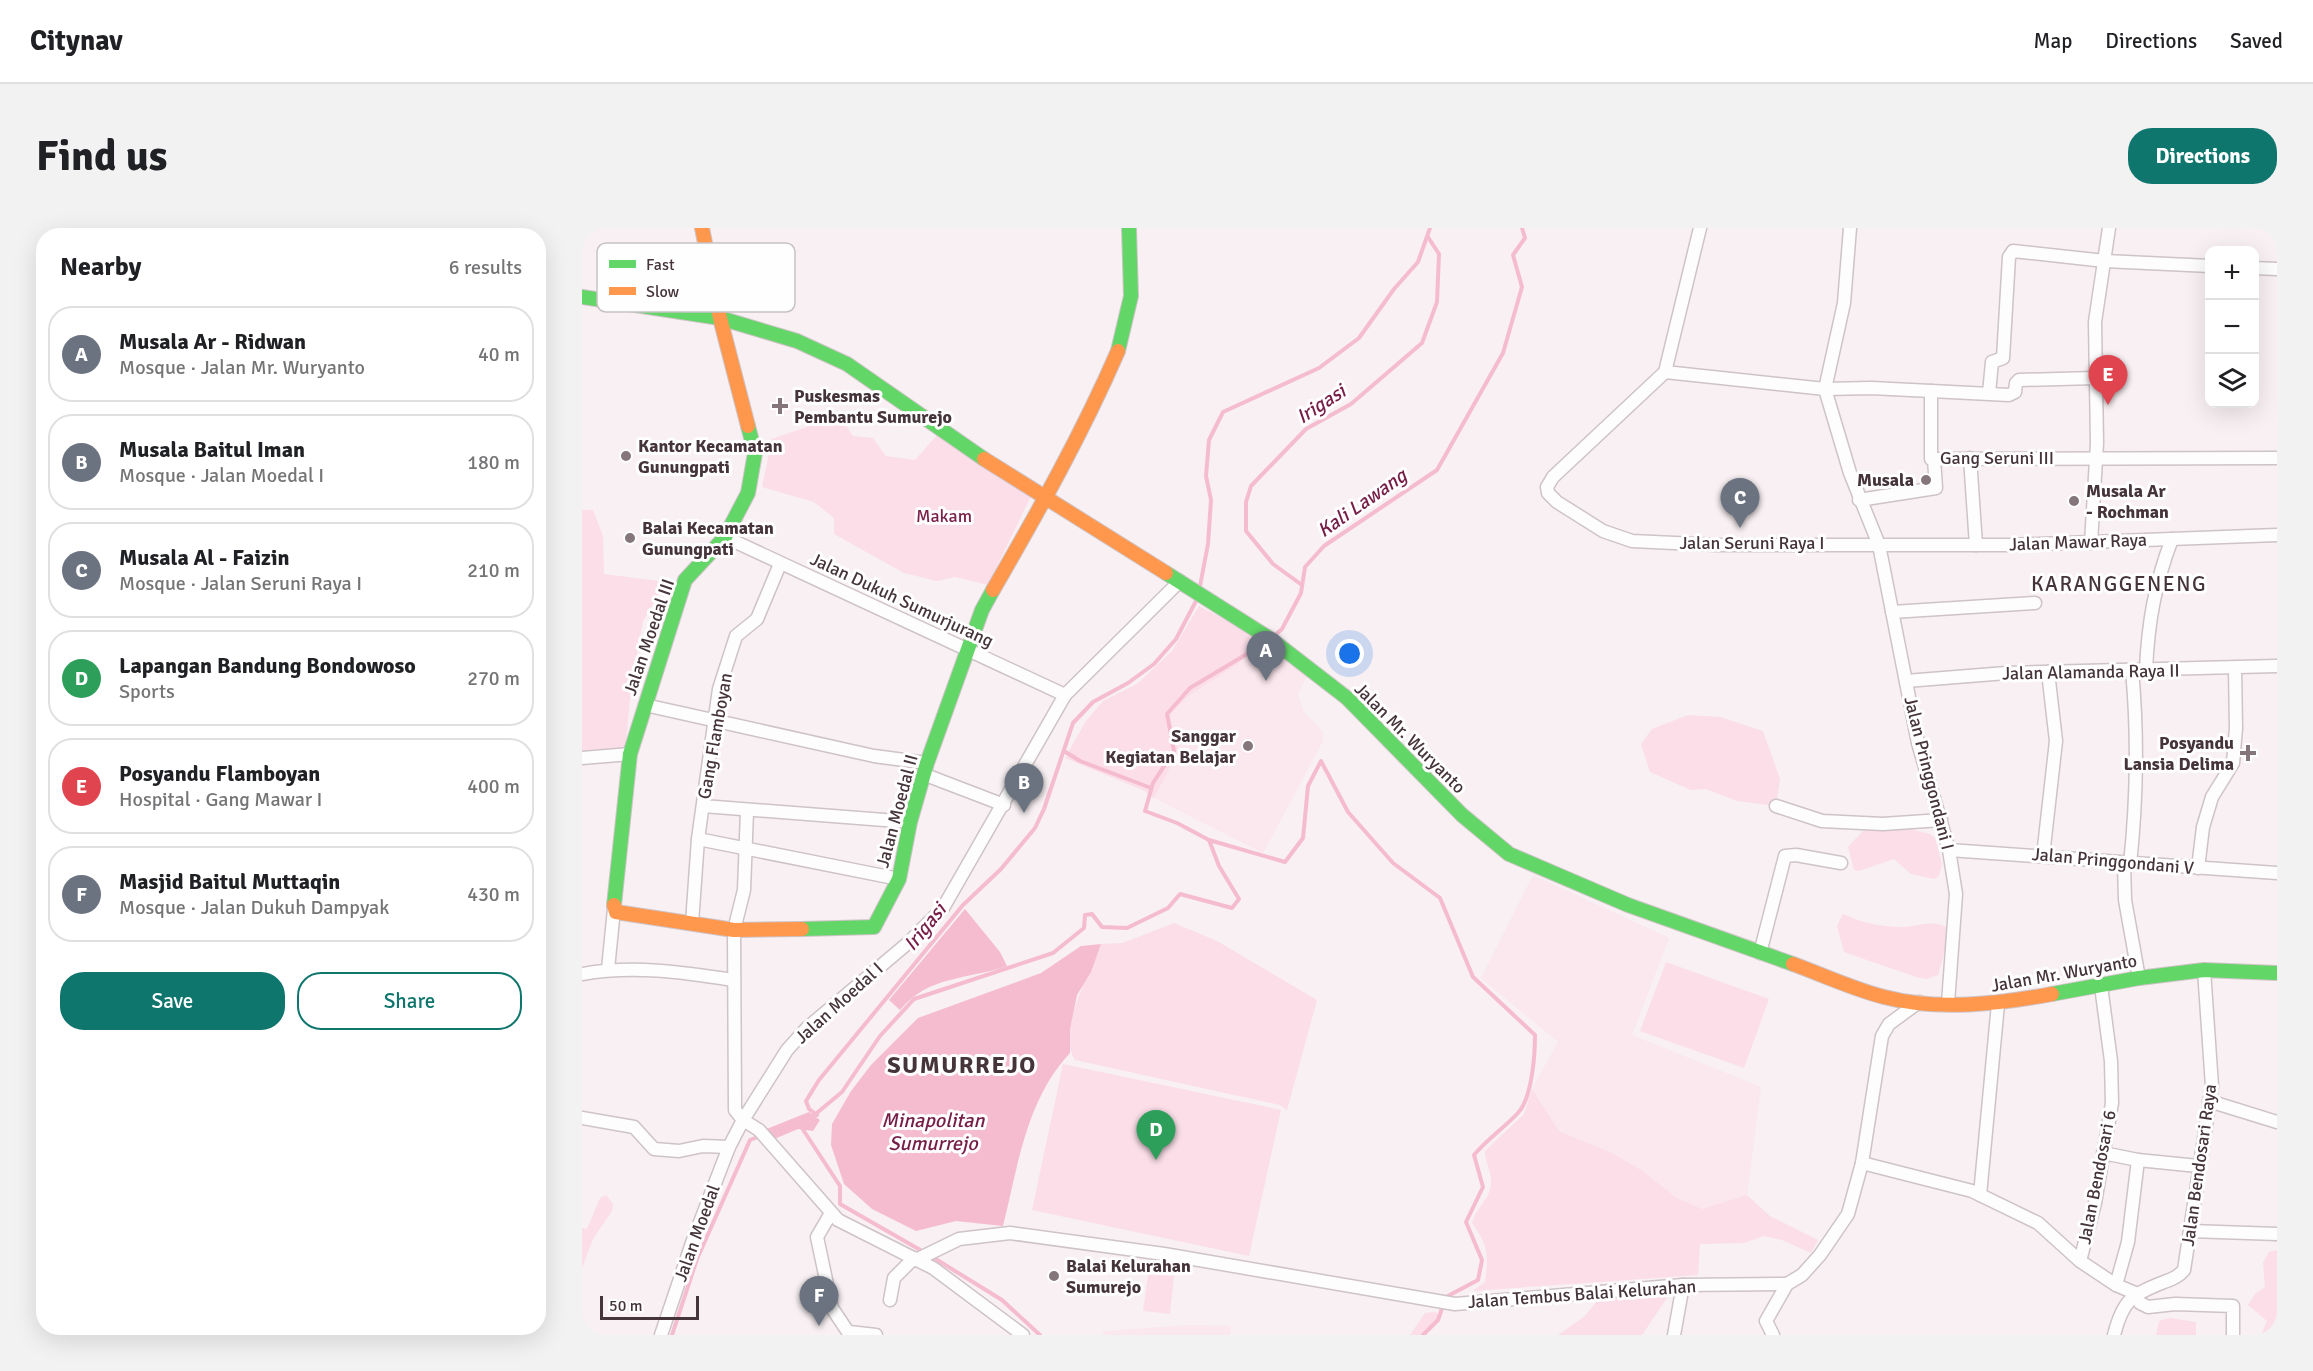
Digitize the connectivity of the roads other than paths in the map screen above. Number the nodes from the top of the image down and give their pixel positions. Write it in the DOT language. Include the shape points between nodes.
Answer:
graph roads {
  1 [pos="702,228"];
  2 [pos="1129,228"];
  3 [pos="1700,228"];
  4 [pos="1850,228"];
  5 [pos="2109,228"];
  6 [pos="705,243"];
  7 [pos="2105,261"];
  8 [pos="2205,266"];
  9 [pos="2259,268"];
  10 [pos="2277,269"];
  11 [pos="582,297"];
  12 [pos="597,299"];
  13 [pos="681,312"];
  14 [pos="719,312"];
  15 [pos="720,318"];
  16 [pos="1665,372"];
  17 [pos="2096,378"];
  18 [pos="1825,389"];
  19 [pos="1931,391"];
  20 [pos="1989,393"];
  21 [pos="1970,458"];
  22 [pos="2277,458"];
  23 [pos="1934,459"];
  24 [pos="2095,459"];
  25 [pos="1046,499"];
  26 [pos="1860,500"];
  27 [pos="2277,535"];
  28 [pos="725,537"];
  29 [pos="2172,539"];
  30 [pos="2091,543"];
  31 [pos="1878,545"];
  32 [pos="1976,545"];
  33 [pos="780,564"];
  34 [pos="1180,581"];
  35 [pos="2035,603"];
  36 [pos="1892,612"];
  37 [pos="966,649"];
  38 [pos="2277,666"];
  39 [pos="2235,668"];
  40 [pos="2132,670"];
  41 [pos="2146,670"];
  42 [pos="2048,672"];
  43 [pos="1906,681"];
  44 [pos="1065,695"];
  45 [pos="645,705"];
  46 [pos="715,721"];
  47 [pos="630,754"];
  48 [pos="582,758"];
  49 [pos="925,768"];
  50 [pos="1004,805"];
  51 [pos="703,806"];
  52 [pos="1776,806"];
  53 [pos="747,811"];
  54 [pos="1941,820"];
  55 [pos="910,822"];
  56 [pos="698,839"];
  57 [pos="746,849"];
  58 [pos="1949,850"];
  59 [pos="2043,855"];
  60 [pos="1841,863"];
  61 [pos="2127,864"];
  62 [pos="2198,868"];
  63 [pos="2277,873"];
  64 [pos="899,879"];
  65 [pos="614,909"];
  66 [pos="692,923"];
  67 [pos="734,930"];
  68 [pos="1760,953"];
  69 [pos="608,969"];
  70 [pos="2204,970"];
  71 [pos="2277,973"];
  72 [pos="582,974"];
  73 [pos="2139,978"];
  74 [pos="733,980"];
  75 [pos="2102,986"];
  76 [pos="1919,1002"];
  77 [pos="1948,1003"];
  78 [pos="1998,1004"];
  79 [pos="2209,1101"];
  80 [pos="582,1118"];
  81 [pos="743,1120"];
  82 [pos="2277,1122"];
  83 [pos="736,1132"];
  84 [pos="729,1147"];
  85 [pos="2103,1153"];
  86 [pos="2138,1160"];
  87 [pos="1862,1163"];
  88 [pos="2198,1166"];
  89 [pos="1980,1195"];
  90 [pos="831,1213"];
  91 [pos="2190,1231"];
  92 [pos="2277,1234"];
  93 [pos="915,1259"];
  94 [pos="2080,1261"];
  95 [pos="1787,1284"];
  96 [pos="1683,1285"];
  97 [pos="2116,1285"];
  98 [pos="2135,1293"];
  99 [pos="890,1299"];
  100 [pos="850,1334"];
  101 [pos="661,1335"];
  102 [pos="876,1335"];
  103 [pos="1023,1335"];
  104 [pos="1674,1335"];
  105 [pos="1773,1335"];
  106 [pos="2114,1335"];
  107 [pos="2233,1335"];
  1 -- 6 [label="main road, Jalan Moedal III"];
  2 -- 25 [label="main road, Jalan Moedal II" via="1131,296 1125,331 1098,398"];
  3 -- 16 [label="street"];
  4 -- 18 [label="street" via="1844,303"];
  5 -- 7 [label="street"];
  7 -- 8 [label="street"];
  7 -- 17 [label="street" via="2095,322"];
  7 -- 20 [label="street" via="2016,250 2010,253 2003,358 1992,362"];
  9 -- 10 [label="street"];
  11 -- 12 [label="main road, Jalan Mr. Wuryanto"];
  13 -- 15 [label="main road, Jalan Mr. Wuryanto"];
  14 -- 15 [label="main road, Jalan Moedal III"];
  15 -- 25 [label="main road, Jalan Mr. Wuryanto" via="798,341 847,364"];
  15 -- 28 [label="main road, Jalan Moedal III" via="755,453 748,493"];
  16 -- 18 [label="street"];
  16 -- 31 [label="street, Jalan Seruni Raya I" via="1553,477 1548,493 1557,502 1603,531 1626,540 1717,545"];
  17 -- 20 [label="street" via="2019,380 2012,394"];
  17 -- 24 [label="street"];
  18 -- 19 [label="street"];
  18 -- 26 [label="street, Jalan Pringgondani I"];
  19 -- 20 [label="street"];
  19 -- 23 [label="street, Gang Seruni III" via="1929,458"];
  21 -- 23 [label="street, Gang Seruni III"];
  21 -- 24 [label="street, Gang Seruni III"];
  21 -- 32 [label="street"];
  22 -- 24 [label="street, Gang Seruni III"];
  23 -- 26 [label="street" via="1935,489"];
  24 -- 30 [label="street"];
  25 -- 34 [label="main road, Jalan Mr. Wuryanto"];
  25 -- 37 [label="main road, Jalan Moedal II" via="982,610"];
  26 -- 31 [label="street, Jalan Pringgondani I"];
  27 -- 29 [label="street, Jalan Mawar Raya"];
  28 -- 33 [label="street, Jalan Dukuh Sumurjurang"];
  28 -- 45 [label="main road, Jalan Moedal III" via="685,580"];
  29 -- 30 [label="street, Jalan Mawar Raya"];
  29 -- 41 [label="street" via="2152,603"];
  30 -- 32 [label="street, Jalan Mawar Raya"];
  31 -- 32 [label="street, Jalan Mawar Raya"];
  31 -- 36 [label="street, Jalan Pringgondani I"];
  33 -- 37 [label="street, Jalan Dukuh Sumurjurang"];
  33 -- 46 [label="street, Gang Flamboyan" via="757,619 736,636 719,689"];
  34 -- 44 [label="street, Jalan Moedal I"];
  34 -- 68 [label="main road, Jalan Mr. Wuryanto" via="1272,640 1347,698 1462,815 1509,854 1628,905"];
  35 -- 36 [label="street"];
  36 -- 43 [label="street, Jalan Pringgondani I"];
  37 -- 44 [label="street, Jalan Dukuh Sumurjurang"];
  37 -- 49 [label="main road, Jalan Moedal II"];
  38 -- 39 [label="street, Jalan Alamanda Raya II"];
  39 -- 41 [label="street, Jalan Alamanda Raya II"];
  39 -- 62 [label="street" via="2233,763 2212,797 2203,827"];
  40 -- 41 [label="street, Jalan Alamanda Raya II"];
  40 -- 42 [label="street, Jalan Alamanda Raya II"];
  40 -- 61 [label="street" via="2136,809"];
  42 -- 43 [label="street, Jalan Alamanda Raya II"];
  42 -- 59 [label="street" via="2056,741"];
  43 -- 54 [label="street, Jalan Pringgondani I" via="1918,743"];
  44 -- 50 [label="street, Jalan Moedal I"];
  45 -- 46 [label="street"];
  45 -- 47 [label="main road, Jalan Moedal III"];
  46 -- 49 [label="street"];
  46 -- 51 [label="street, Gang Flamboyan"];
  47 -- 48 [label="street"];
  47 -- 65 [label="main road, Jalan Moedal III"];
  49 -- 50 [label="street"];
  49 -- 55 [label="main road, Jalan Moedal II"];
  50 -- 81 [label="street, Jalan Moedal I" via="943,908 908,943 807,1028 787,1050"];
  51 -- 53 [label="street"];
  51 -- 56 [label="street, Gang Flamboyan"];
  52 -- 54 [label="street" via="1822,821 1883,824"];
  53 -- 55 [label="street"];
  53 -- 57 [label="street"];
  54 -- 58 [label="street, Jalan Pringgondani I"];
  55 -- 64 [label="main road, Jalan Moedal II"];
  56 -- 57 [label="street"];
  56 -- 66 [label="street, Gang Flamboyan"];
  57 -- 64 [label="street"];
  57 -- 67 [label="street" via="744,890"];
  58 -- 59 [label="street, Jalan Pringgondani V"];
  58 -- 77 [label="street, Jalan Pringgondani I" via="1956,894"];
  59 -- 61 [label="street, Jalan Pringgondani V"];
  60 -- 68 [label="street" via="1785,856"];
  61 -- 62 [label="street, Jalan Pringgondani V"];
  61 -- 73 [label="street" via="2125,900"];
  62 -- 63 [label="street, Jalan Pringgondani V"];
  64 -- 67 [label="main road, Jalan Moedal II" via="871,929"];
  65 -- 66 [label="main road"];
  65 -- 69 [label="street"];
  66 -- 67 [label="main road"];
  67 -- 74 [label="street"];
  68 -- 76 [label="main road, Jalan Mr. Wuryanto" via="1884,997"];
  69 -- 72 [label="street"];
  69 -- 74 [label="street" via="673,971"];
  70 -- 71 [label="main road, Jalan Mr. Wuryanto"];
  70 -- 73 [label="main road, Jalan Mr. Wuryanto"];
  70 -- 79 [label="street, Jalan Bendosari Raya" via="2212,1086"];
  73 -- 75 [label="main road, Jalan Mr. Wuryanto"];
  74 -- 81 [label="street" via="735,1110"];
  75 -- 78 [label="main road, Jalan Mr. Wuryanto"];
  75 -- 85 [label="street, Jalan Bendosari 6" via="2112,1103"];
  76 -- 77 [label="main road, Jalan Mr. Wuryanto"];
  76 -- 87 [label="street" via="1889,1024 1882,1036"];
  77 -- 78 [label="main road, Jalan Mr. Wuryanto"];
  78 -- 89 [label="street"];
  79 -- 82 [label="street"];
  79 -- 88 [label="street, Jalan Bendosari Raya"];
  80 -- 84 [label="street" via="634,1127 654,1149"];
  81 -- 83 [label="street, Jalan Moedal I"];
  81 -- 90 [label="street" via="759,1130"];
  83 -- 84 [label="street, Jalan Moedal"];
  84 -- 101 [label="street, Jalan Moedal"];
  85 -- 86 [label="street"];
  85 -- 94 [label="street, Jalan Bendosari 6"];
  86 -- 88 [label="street"];
  86 -- 97 [label="street" via="2128,1242"];
  87 -- 89 [label="street"];
  87 -- 95 [label="street" via="1848,1214 1820,1255 1802,1275"];
  88 -- 91 [label="street, Jalan Bendosari Raya"];
  89 -- 94 [label="street" via="2038,1223"];
  90 -- 93 [label="street"];
  90 -- 100 [label="street" via="817,1236 832,1308"];
  91 -- 92 [label="street"];
  91 -- 98 [label="street, Jalan Bendosari Raya" via="2182,1272"];
  93 -- 96 [label="street, Jalan Tembus Balai Kelurahan" via="959,1239 1010,1233 1153,1252 1455,1304"];
  93 -- 99 [label="street" via="894,1278"];
  93 -- 103 [label="street"];
  94 -- 97 [label="street"];
  95 -- 96 [label="street, Jalan Tembus Balai Kelurahan"];
  95 -- 105 [label="street" via="1766,1321"];
  96 -- 104 [label="street"];
  97 -- 98 [label="street"];
  98 -- 106 [label="street" via="2120,1311"];
  98 -- 107 [label="street" via="2140,1303 2148,1307 2233,1306"];
  100 -- 102 [label="street"];
}
